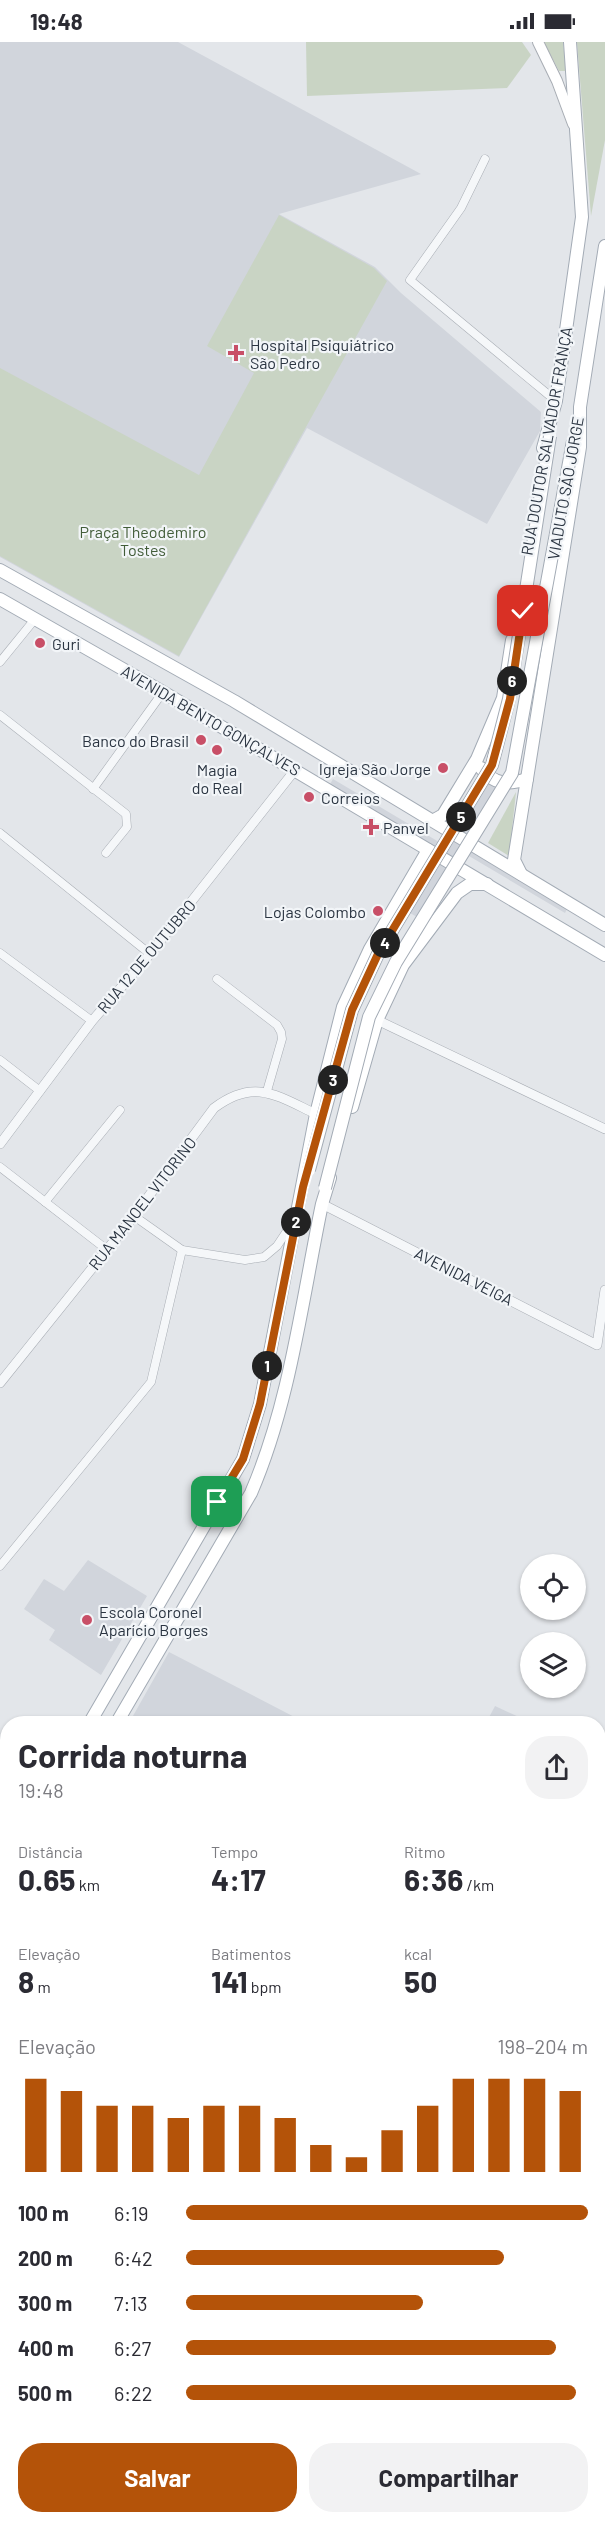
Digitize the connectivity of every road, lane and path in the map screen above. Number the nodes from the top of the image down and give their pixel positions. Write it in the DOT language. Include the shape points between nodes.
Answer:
graph roads {
  1 [pos="538,42"];
  2 [pos="570,42"];
  3 [pos="577,134"];
  4 [pos="484,159"];
  5 [pos="605,246"];
  6 [pos="556,401"];
  7 [pos="580,407"];
  8 [pos="0,570"];
  9 [pos="0,599"];
  10 [pos="35,619"];
  11 [pos="0,662"];
  12 [pos="163,692"];
  13 [pos="0,716"];
  14 [pos="477,759"];
  15 [pos="296,770"];
  16 [pos="527,779"];
  17 [pos="93,789"];
  18 [pos="434,820"];
  19 [pos="0,833"];
  20 [pos="428,850"];
  21 [pos="106,853"];
  22 [pos="522,875"];
  23 [pos="487,884"];
  24 [pos="393,908"];
  25 [pos="605,925"];
  26 [pos="428,929"];
  27 [pos="0,953"];
  28 [pos="150,954"];
  29 [pos="605,955"];
  30 [pos="217,979"];
  31 [pos="378,1020"];
  32 [pos="92,1021"];
  33 [pos="0,1060"];
  34 [pos="40,1091"];
  35 [pos="267,1091"];
  36 [pos="120,1110"];
  37 [pos="316,1114"];
  38 [pos="605,1128"];
  39 [pos="0,1144"];
  40 [pos="0,1167"];
  41 [pos="303,1187"];
  42 [pos="45,1202"];
  43 [pos="322,1204"];
  44 [pos="298,1214"];
  45 [pos="134,1216"];
  46 [pos="106,1249"];
  47 [pos="182,1250"];
  48 [pos="605,1290"];
  49 [pos="601,1348"];
  50 [pos="0,1383"];
  51 [pos="0,1566"];
  52 [pos="94,1716"];
  53 [pos="121,1716"];
  1 -- 3 [label="main road" via="558,81"];
  2 -- 3 [label="main road, RUA DOUTOR SALVADOR FRANÇA"];
  3 -- 6 [label="main road, RUA DOUTOR SALVADOR FRANÇA" via="582,217"];
  4 -- 6 [label="street" via="461,208 410,280"];
  5 -- 7 [label="main road, RUA DOUTOR SALVADOR FRANÇA"];
  6 -- 14 [label="main road, RUA DOUTOR SALVADOR FRANÇA" via="545,434 503,698"];
  6 -- 41 [label="main road, VIADUTO SÃO JORGE, bridge" via="510,699 492,765 378,954 352,1010"];
  7 -- 16 [label="main road, RUA DOUTOR SALVADOR FRANÇA" via="580,447"];
  7 -- 43 [label="main road, VIADUTO SÃO JORGE, bridge" via="512,773 396,962 369,1017"];
  8 -- 18 [label="main road, AVENIDA BENTO GONÇALVES" via="234,701"];
  9 -- 10 [label="main road, AVENIDA BENTO GONÇALVES"];
  10 -- 11 [label="street"];
  10 -- 12 [label="main road, AVENIDA BENTO GONÇALVES"];
  12 -- 15 [label="main road, AVENIDA BENTO GONÇALVES"];
  12 -- 17 [label="street"];
  13 -- 17 [label="street"];
  14 -- 16 [label="main road" via="488,776 503,784"];
  14 -- 18 [label="main road, RUA DOUTOR SALVADOR FRANÇA" via="443,815"];
  15 -- 20 [label="main road, AVENIDA BENTO GONÇALVES"];
  15 -- 28 [label="street, RUA 12 DE OUTUBRO"];
  16 -- 22 [label="main road, RUA DOUTOR SALVADOR FRANÇA" via="514,860"];
  17 -- 21 [label="street" via="126,814 128,820 127,827"];
  18 -- 22 [label="main road, AVENIDA BENTO GONÇALVES"];
  19 -- 28 [label="street"];
  20 -- 23 [label="main road, AVENIDA BENTO GONÇALVES"];
  20 -- 24 [label="main road"];
  22 -- 25 [label="main road, AVENIDA BENTO GONÇALVES"];
  23 -- 26 [label="main road" via="470,884 457,893"];
  23 -- 29 [label="main road, AVENIDA BENTO GONÇALVES"];
  24 -- 26 [label="main road" via="418,912"];
  24 -- 37 [label="main road" via="344,1007"];
  26 -- 31 [label="main road" via="403,965"];
  27 -- 32 [label="street"];
  28 -- 32 [label="street, RUA 12 DE OUTUBRO"];
  30 -- 35 [label="street" via="281,1032"];
  31 -- 38 [label="street"];
  31 -- 43 [label="main road"];
  32 -- 34 [label="street, RUA 12 DE OUTUBRO"];
  33 -- 34 [label="street"];
  34 -- 39 [label="street, RUA 12 DE OUTUBRO"];
  35 -- 37 [label="street"];
  35 -- 45 [label="street, RUA MANOEL VITORINO" via="228,1098 214,1108"];
  36 -- 42 [label="street"];
  37 -- 41 [label="main road"];
  40 -- 42 [label="street"];
  41 -- 44 [label="main road"];
  42 -- 46 [label="street"];
  43 -- 49 [label="street, AVENIDA VEIGA"];
  43 -- 53 [label="main road" via="278,1418 266,1458 251,1493"];
  44 -- 47 [label="street" via="277,1246 264,1257 245,1260"];
  44 -- 52 [label="main road" via="260,1404 243,1459"];
  45 -- 46 [label="street, RUA MANOEL VITORINO"];
  45 -- 47 [label="street"];
  46 -- 50 [label="street, RUA MANOEL VITORINO"];
  47 -- 51 [label="street" via="152,1382"];
  48 -- 49 [label="street"];
}
